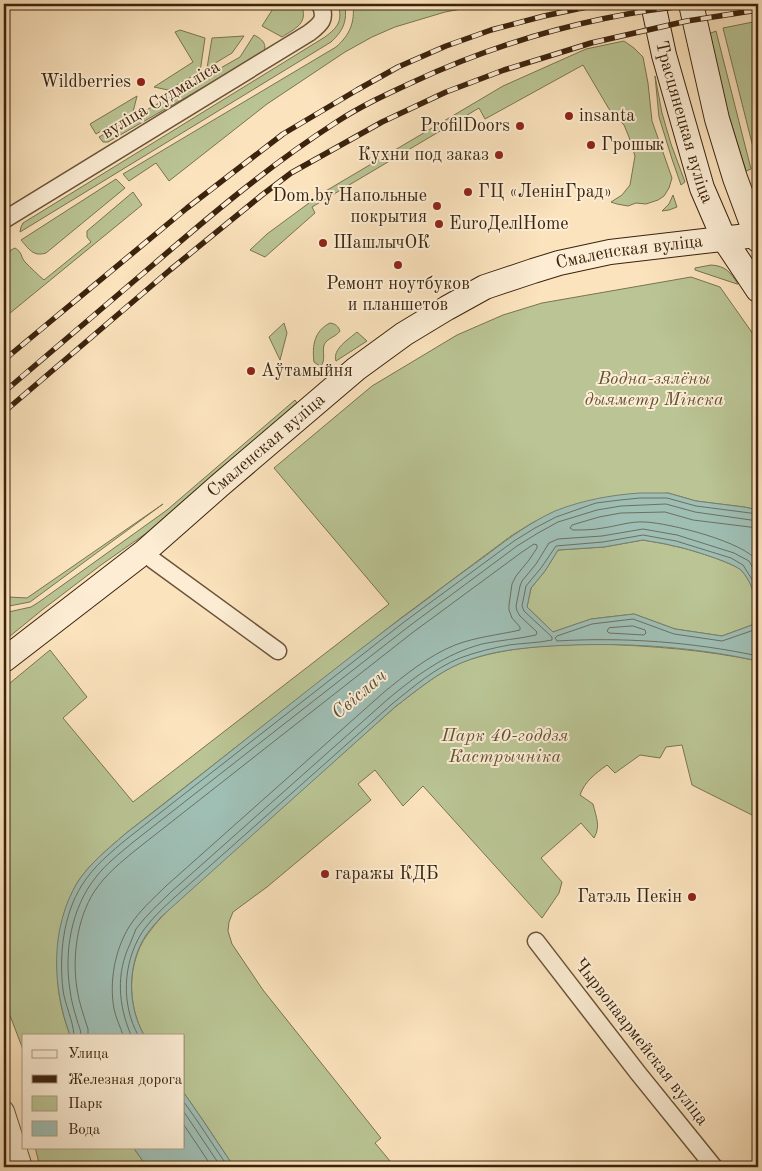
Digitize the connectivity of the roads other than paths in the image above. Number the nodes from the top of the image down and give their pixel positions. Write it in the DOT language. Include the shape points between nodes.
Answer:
graph roads {
  1 [pos="320,4"];
  2 [pos="654,4"];
  3 [pos="691,4"];
  4 [pos="6,216"];
  5 [pos="757,237"];
  6 [pos="724,239"];
  7 [pos="758,290"];
  8 [pos="144,552"];
  9 [pos="278,651"];
  10 [pos="4,660"];
  11 [pos="536,941"];
  12 [pos="4,1111"];
  13 [pos="22,1167"];
  14 [pos="714,1167"];
  1 -- 4 [label="street, вуліца Судмаліса" via="323,18 319,26 309,33"];
  2 -- 6 [label="main road, Трасцянецкая вуліца" via="664,55 702,188"];
  3 -- 5 [label="main road, Трасцянецкая вуліца" via="717,119 734,178"];
  5 -- 6 [label="main road, Смаленская вуліца"];
  6 -- 7 [label="main road, Трасцянецкая вуліца"];
  6 -- 8 [label="main road, Смаленская вуліца" via="610,252 485,287 404,334 356,369"];
  8 -- 9 [label="street"];
  8 -- 10 [label="main road, Смаленская вуліца"];
  11 -- 14 [label="street, Чырвонаармейская вуліца"];
  12 -- 13 [label="street"];
}
